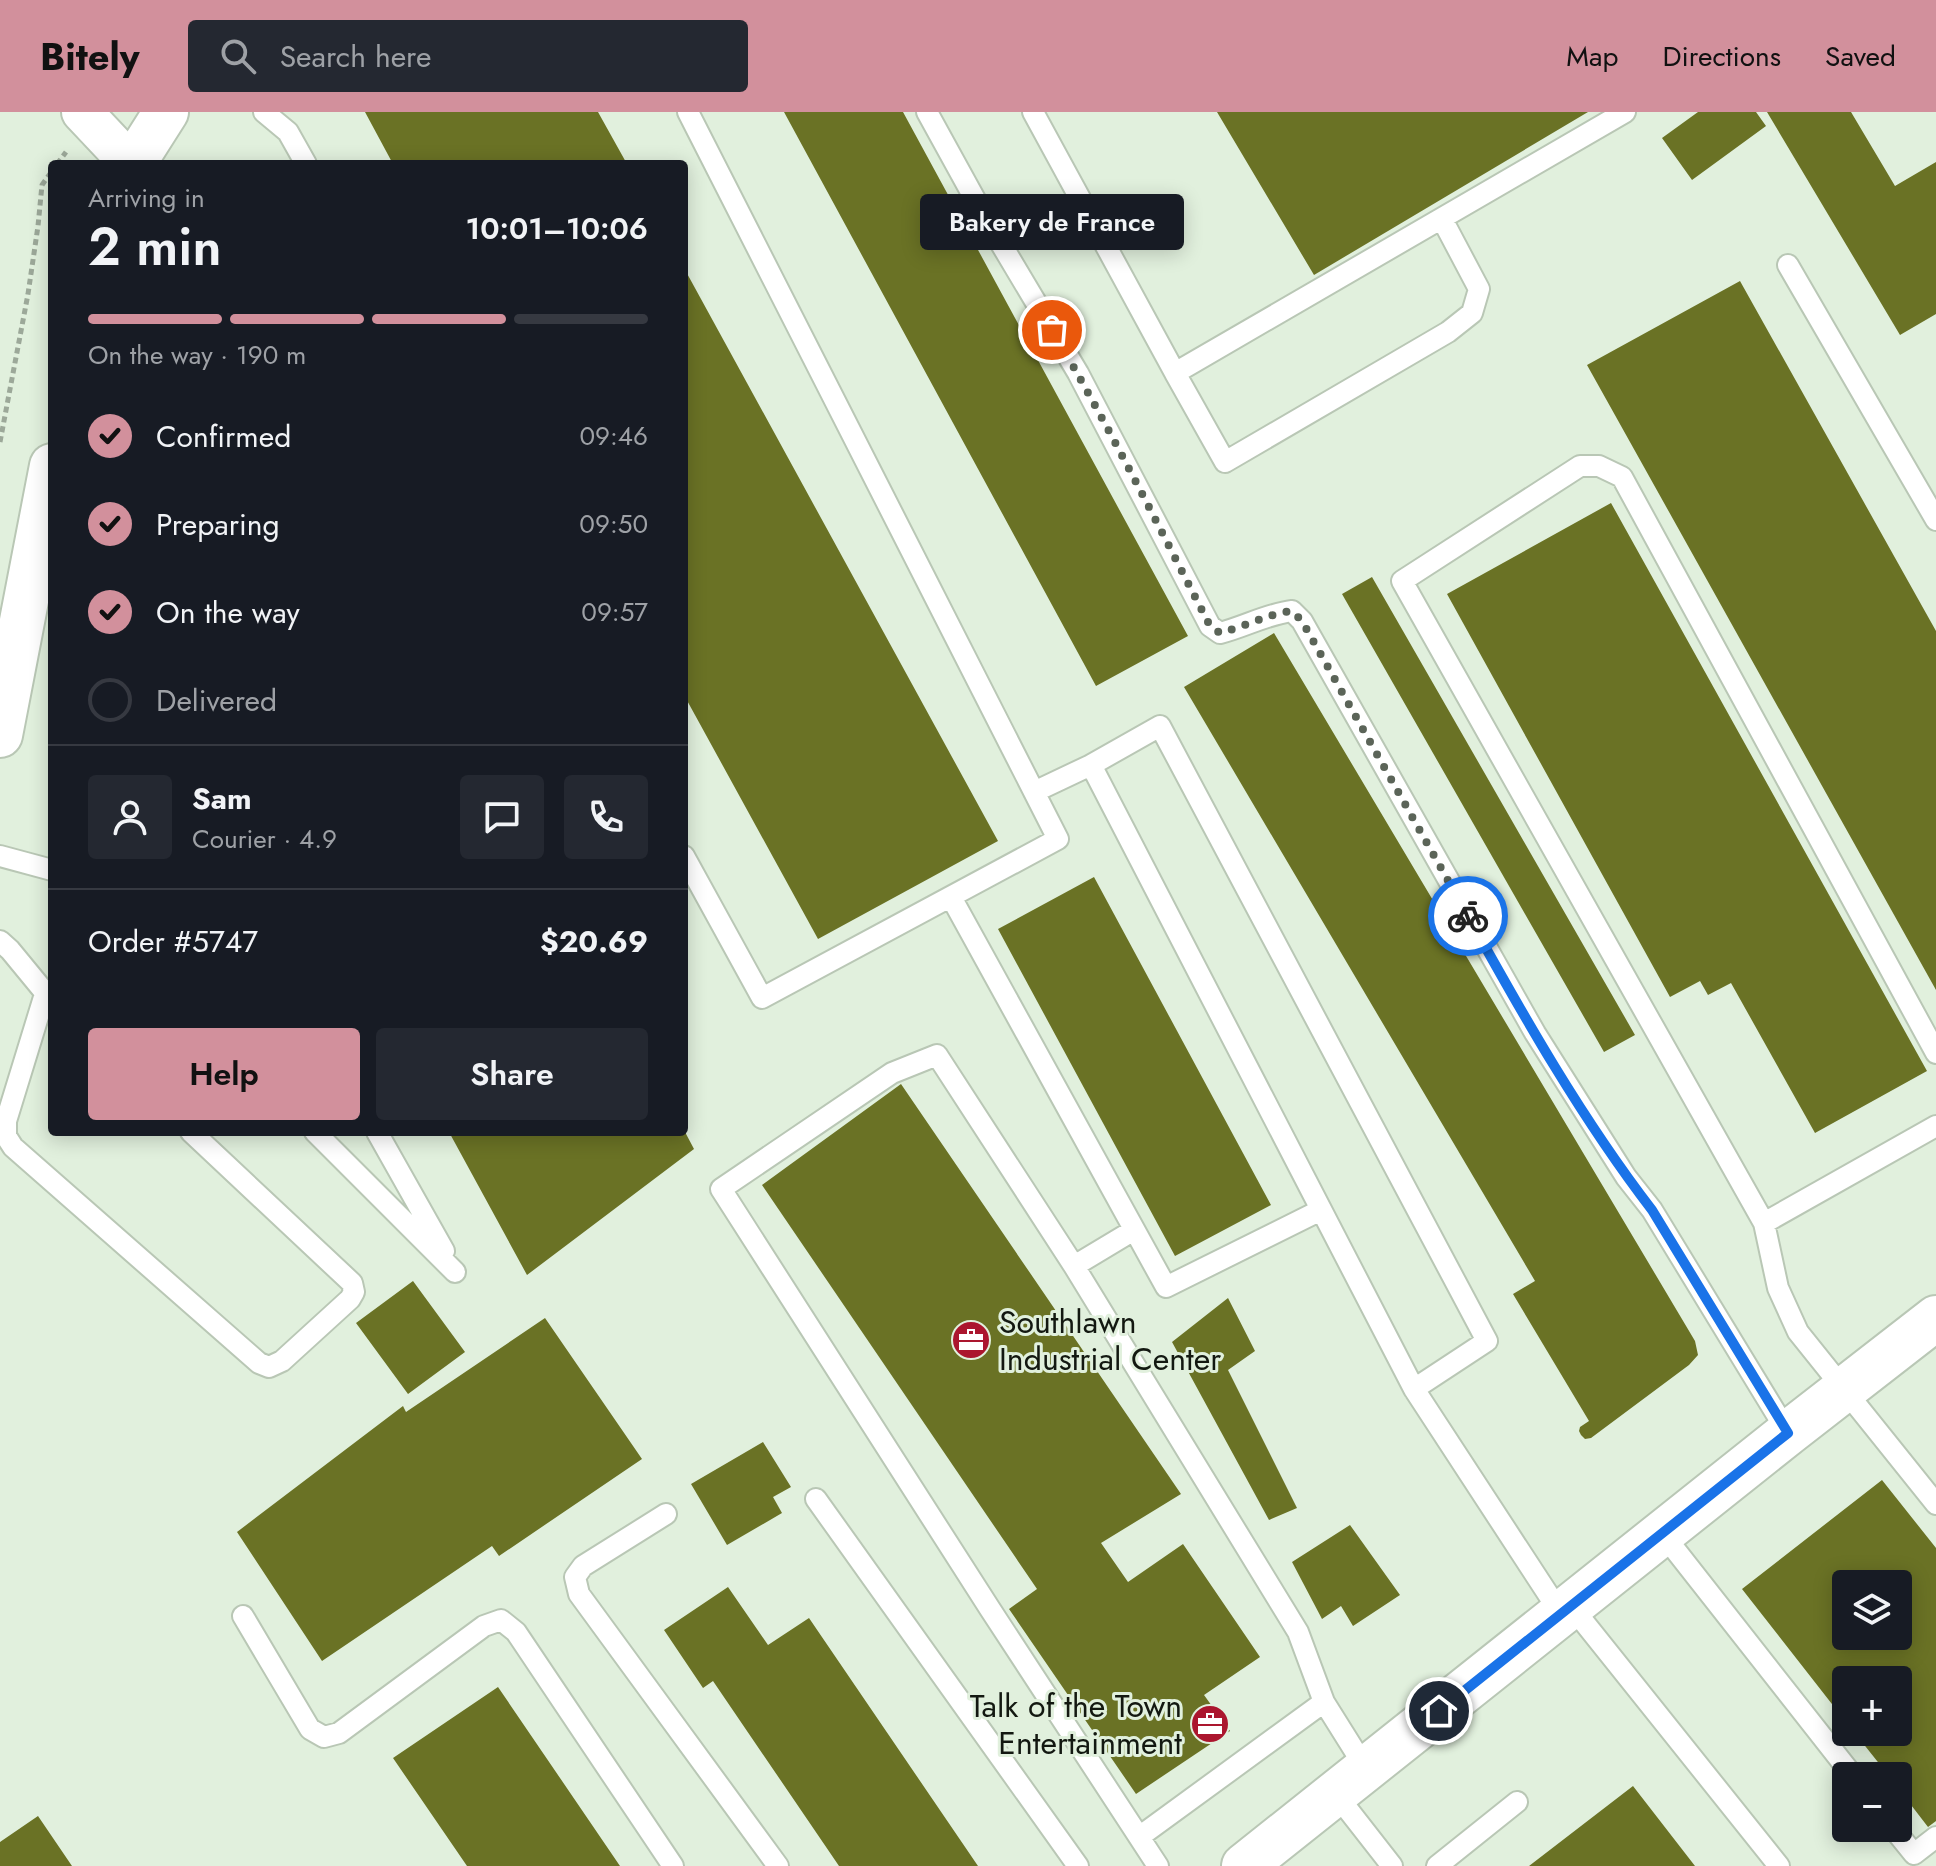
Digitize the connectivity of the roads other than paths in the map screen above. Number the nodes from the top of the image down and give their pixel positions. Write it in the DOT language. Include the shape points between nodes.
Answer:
graph roads {
  1 [pos="82,112"];
  2 [pos="166,112"];
  3 [pos="264,112"];
  4 [pos="688,112"];
  5 [pos="927,112"];
  6 [pos="1033,112"];
  7 [pos="1625,112"];
  8 [pos="128,160"];
  9 [pos="135,160"];
  10 [pos="304,160"];
  11 [pos="1442,219"];
  12 [pos="1788,265"];
  13 [pos="1175,373"];
  14 [pos="48,487"];
  15 [pos="1936,520"];
  16 [pos="0,735"];
  17 [pos="1091,765"];
  18 [pos="1034,792"];
  19 [pos="0,856"];
  20 [pos="688,863"];
  21 [pos="48,869"];
  22 [pos="951,897"];
  23 [pos="0,941"];
  24 [pos="48,998"];
  25 [pos="1936,1053"];
  26 [pos="1936,1126"];
  27 [pos="195,1136"];
  28 [pos="319,1136"];
  29 [pos="379,1136"];
  30 [pos="1321,1210"];
  31 [pos="1764,1223"];
  32 [pos="1134,1230"];
  33 [pos="1074,1266"];
  34 [pos="1936,1318"];
  35 [pos="1414,1389"];
  36 [pos="1843,1390"];
  37 [pos="1788,1433"];
  38 [pos="816,1499"];
  39 [pos="1936,1504"];
  40 [pos="666,1514"];
  41 [pos="1662,1533"];
  42 [pos="1566,1610"];
  43 [pos="243,1616"];
  44 [pos="1324,1702"];
  45 [pos="1842,1762"];
  46 [pos="1351,1781"];
  47 [pos="1517,1802"];
  48 [pos="1139,1837"];
  49 [pos="1936,1837"];
  50 [pos="1904,1842"];
  51 [pos="673,1866"];
  52 [pos="778,1866"];
  53 [pos="1078,1866"];
  54 [pos="1158,1866"];
  55 [pos="1244,1866"];
  56 [pos="1392,1866"];
  57 [pos="1437,1866"];
  58 [pos="1779,1866"];
  1 -- 8 [label="street"];
  2 -- 9 [label="street"];
  3 -- 10 [label="lane" via="288,132"];
  4 -- 18 [label="lane"];
  5 -- 37 [label="lane" via="1078,373 1210,626 1220,633 1292,611 1302,621 1535,1033 1652,1210"];
  6 -- 13 [label="lane"];
  7 -- 11 [label="lane"];
  11 -- 13 [label="lane"];
  11 -- 13 [label="lane" via="1479,289 1472,313 1225,462"];
  12 -- 15 [label="lane"];
  14 -- 16 [label="street"];
  17 -- 18 [label="lane"];
  17 -- 30 [label="lane"];
  17 -- 35 [label="lane" via="1160,726 1487,1341"];
  18 -- 22 [label="lane" via="1058,839"];
  19 -- 21 [label="lane"];
  20 -- 22 [label="lane" via="762,998"];
  22 -- 32 [label="lane"];
  23 -- 24 [label="lane"];
  24 -- 27 [label="lane" via="6,1121 6,1136 269,1367 350,1299 352,1283"];
  25 -- 31 [label="lane" via="1622,477 1599,466 1580,466 1402,581"];
  26 -- 31 [label="lane"];
  28 -- 29 [label="lane" via="455,1272"];
  30 -- 32 [label="lane" via="1166,1287"];
  30 -- 35 [label="lane"];
  31 -- 36 [label="lane" via="1778,1288 1798,1332"];
  32 -- 33 [label="lane"];
  33 -- 44 [label="lane" via="1298,1632"];
  33 -- 48 [label="lane" via="937,1055 892,1073 721,1189"];
  34 -- 36 [label="street"];
  35 -- 42 [label="lane"];
  36 -- 37 [label="street"];
  36 -- 39 [label="lane"];
  37 -- 41 [label="street"];
  38 -- 53 [label="lane"];
  40 -- 52 [label="lane" via="583,1566 575,1577 579,1594"];
  41 -- 42 [label="street"];
  41 -- 45 [label="lane"];
  42 -- 46 [label="street"];
  42 -- 58 [label="lane"];
  43 -- 51 [label="lane" via="310,1729 324,1737 339,1733 484,1626 501,1620 516,1632"];
  44 -- 46 [label="lane"];
  44 -- 48 [label="lane"];
  46 -- 55 [label="street"];
  46 -- 56 [label="lane"];
  47 -- 57 [label="lane"];
  48 -- 54 [label="lane"];
  49 -- 50 [label="lane" via="1914,1854"];
}
